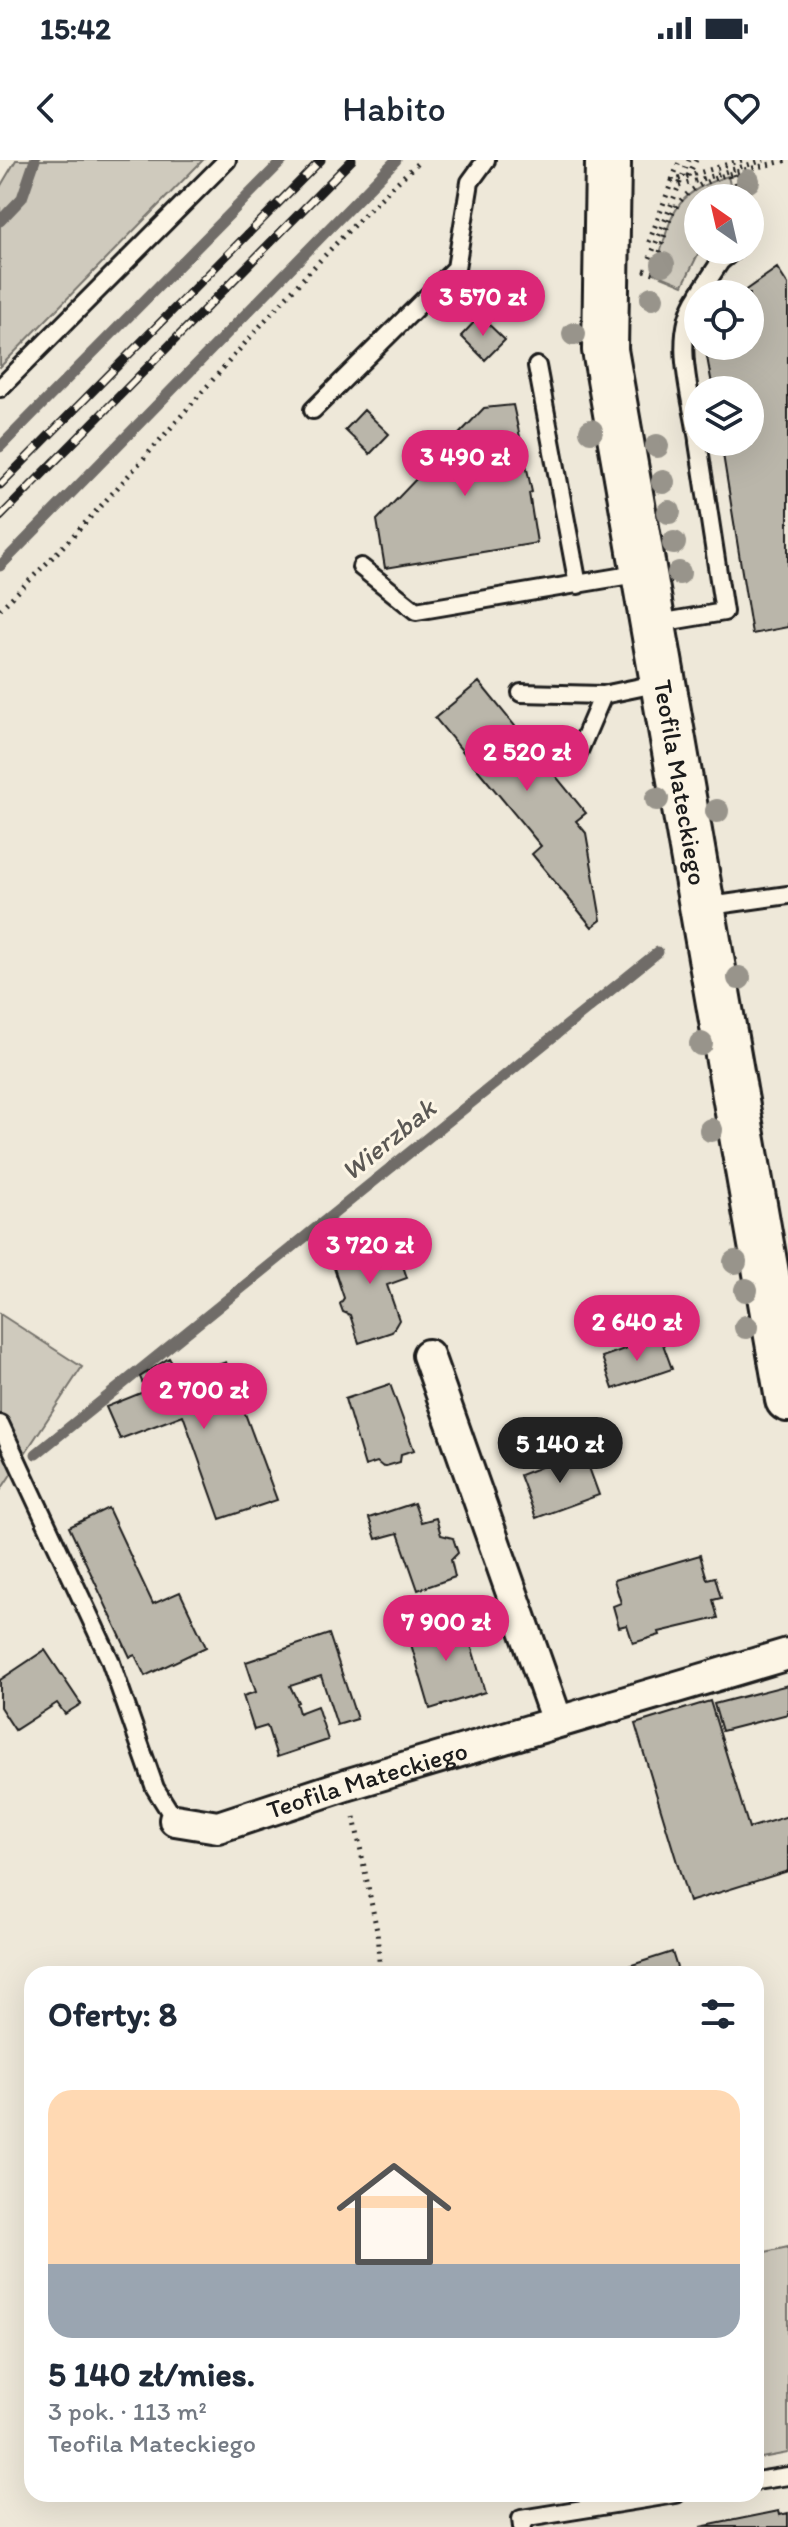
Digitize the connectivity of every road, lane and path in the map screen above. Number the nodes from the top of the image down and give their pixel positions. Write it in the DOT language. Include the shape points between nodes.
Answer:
graph roads {
  1 [pos="227,160"];
  2 [pos="421,160"];
  3 [pos="486,160"];
  4 [pos="680,160"];
  5 [pos="689,160"];
  6 [pos="696,160"];
  7 [pos="742,160"];
  8 [pos="764,160"];
  9 [pos="787,160"];
  10 [pos="750,164"];
  11 [pos="630,166"];
  12 [pos="732,169"];
  13 [pos="689,175"];
  14 [pos="681,178"];
  15 [pos="678,186"];
  16 [pos="537,366"];
  17 [pos="0,388"];
  18 [pos="313,410"];
  19 [pos="700,456"];
  20 [pos="361,567"];
  21 [pos="642,573"];
  22 [pos="578,585"];
  23 [pos="0,609"];
  24 [pos="651,625"];
  25 [pos="661,683"];
  26 [pos="521,693"];
  27 [pos="603,695"];
  28 [pos="579,751"];
  29 [pos="788,895"];
  30 [pos="701,907"];
  31 [pos="428,1355"];
  32 [pos="788,1399"];
  33 [pos="0,1424"];
  34 [pos="788,1654"];
  35 [pos="557,1721"];
  36 [pos="346,1785"];
  37 [pos="175,1820"];
  38 [pos="379,1966"];
  39 [pos="788,2476"];
  40 [pos="764,2480"];
  41 [pos="626,2502"];
  42 [pos="522,2527"];
  1 -- 17 [label="lane"];
  2 -- 23 [label="path" via="280,304 66,546"];
  3 -- 18 [label="lane" via="470,182 456,268"];
  4 -- 11 [label="path"];
  5 -- 14 [label="path"];
  6 -- 13 [label="path"];
  7 -- 10 [label="path"];
  7 -- 12 [label="path"];
  8 -- 10 [label="path"];
  9 -- 12 [label="path"];
  10 -- 12 [label="path"];
  11 -- 12 [label="path" via="640,269 654,273 681,199"];
  11 -- 14 [label="path"];
  11 -- 21 [label="street, Teofila Mateckiego" via="605,350"];
  12 -- 13 [label="path"];
  12 -- 15 [label="path"];
  13 -- 14 [label="path"];
  16 -- 22 [label="lane"];
  19 -- 24 [label="lane" via="724,612"];
  20 -- 22 [label="lane" via="416,611"];
  21 -- 22 [label="lane"];
  21 -- 24 [label="street, Teofila Mateckiego"];
  24 -- 25 [label="street, Teofila Mateckiego"];
  25 -- 27 [label="lane"];
  25 -- 30 [label="street, Teofila Mateckiego"];
  26 -- 27 [label="lane"];
  27 -- 28 [label="lane"];
  29 -- 30 [label="lane"];
  30 -- 32 [label="street, Teofila Mateckiego"];
  31 -- 35 [label="street"];
  33 -- 37 [label="lane" via="110,1660 155,1788"];
  34 -- 35 [label="street, Teofila Mateckiego"];
  35 -- 36 [label="street, Teofila Mateckiego"];
  36 -- 37 [label="street, Teofila Mateckiego" via="218,1827"];
  36 -- 38 [label="path" via="366,1863"];
  39 -- 40 [label="lane"];
  41 -- 42 [label="lane" via="521,2519"];
}
